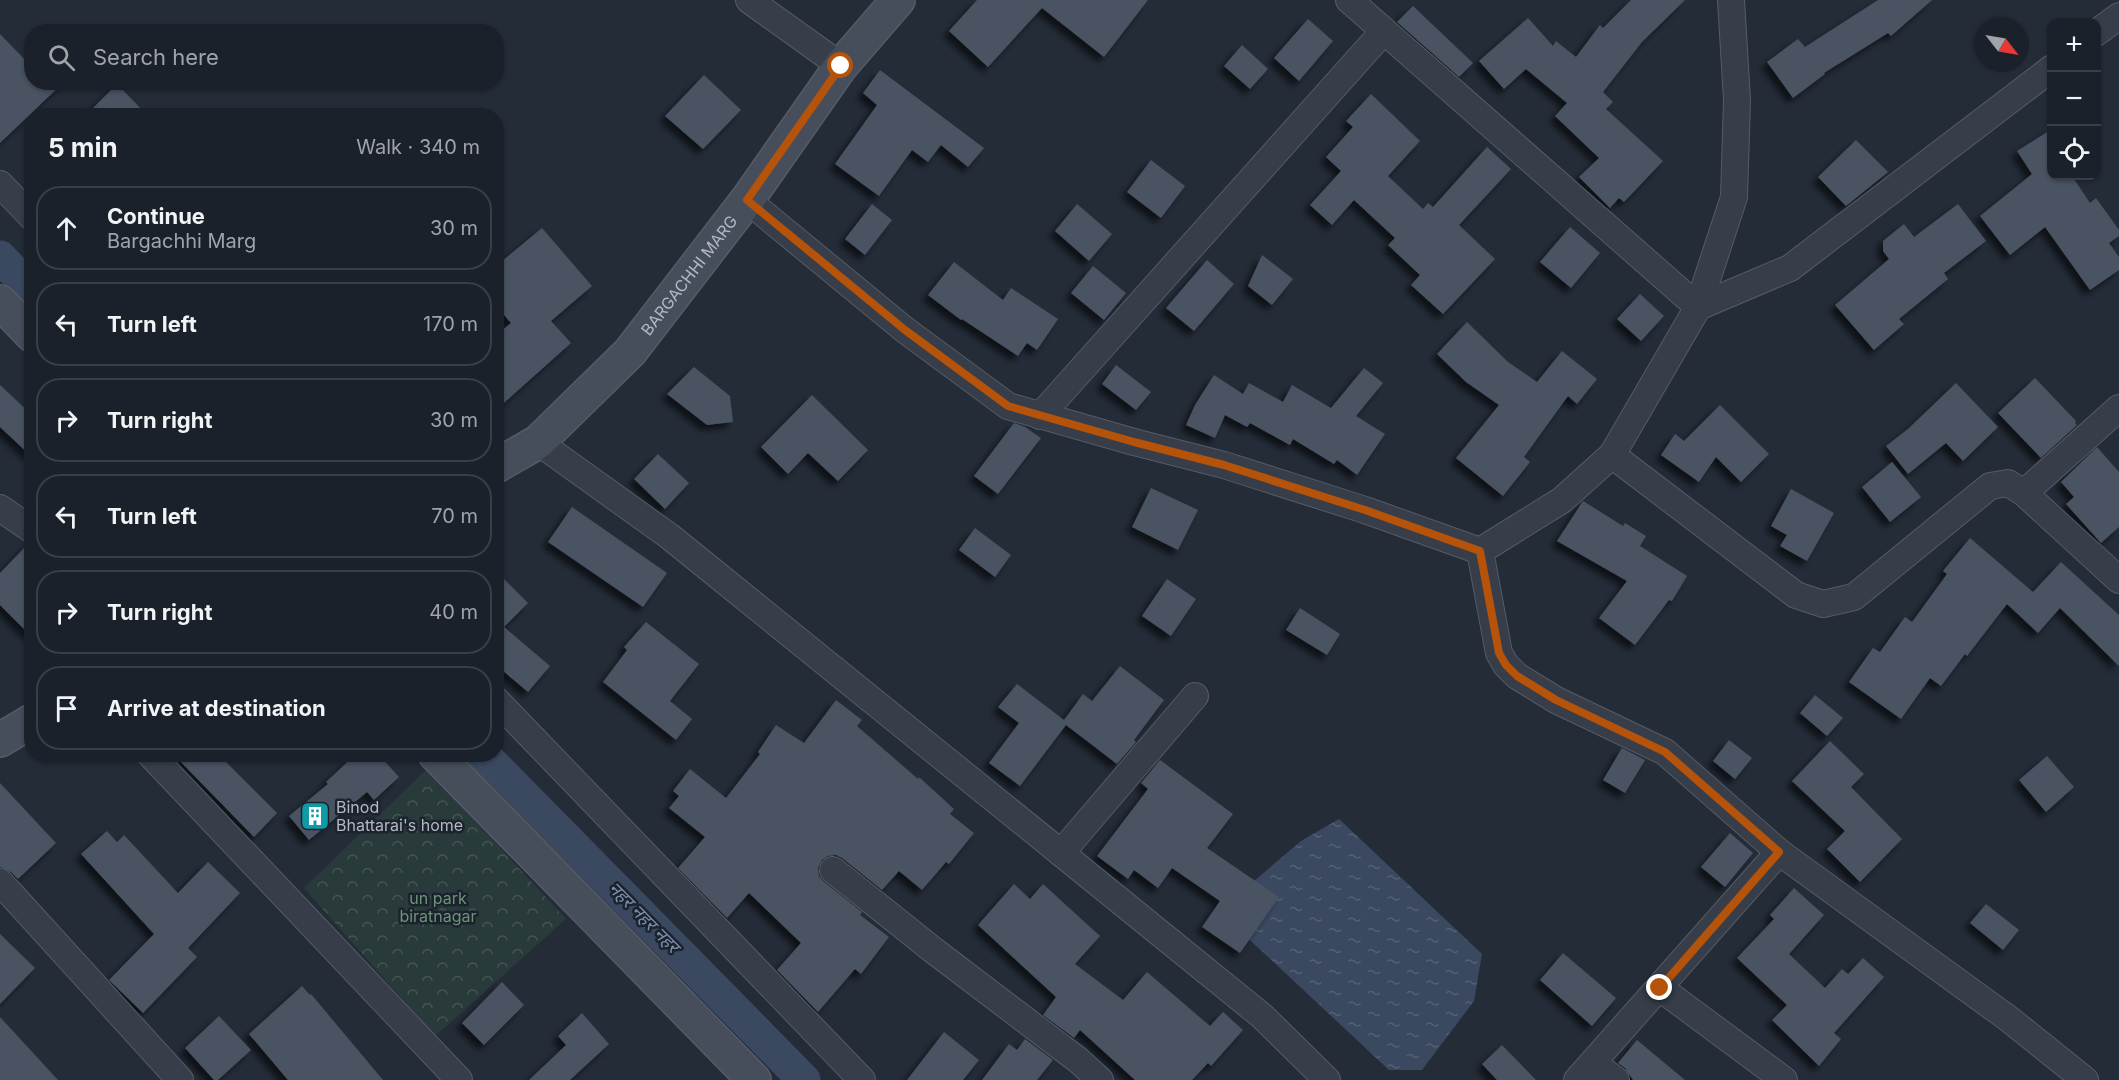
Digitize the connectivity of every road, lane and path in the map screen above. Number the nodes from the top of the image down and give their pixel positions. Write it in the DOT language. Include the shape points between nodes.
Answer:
graph roads {
  1 [pos="749,0"];
  2 [pos="897,0"];
  3 [pos="1349,0"];
  4 [pos="1731,0"];
  5 [pos="2119,16"];
  6 [pos="2101,30"];
  7 [pos="1383,32"];
  8 [pos="841,66"];
  9 [pos="2047,72"];
  10 [pos="0,184"];
  11 [pos="747,200"];
  12 [pos="24,209"];
  13 [pos="0,302"];
  14 [pos="1698,307"];
  15 [pos="24,327"];
  16 [pos="2119,408"];
  17 [pos="1040,416"];
  18 [pos="538,442"];
  19 [pos="1612,455"];
  20 [pos="504,461"];
  21 [pos="2024,493"];
  22 [pos="0,508"];
  23 [pos="24,524"];
  24 [pos="1480,551"];
  25 [pos="2119,580"];
  26 [pos="1195,696"];
  27 [pos="504,708"];
  28 [pos="24,726"];
  29 [pos="0,740"];
  30 [pos="158,762"];
  31 [pos="443,762"];
  32 [pos="1779,852"];
  33 [pos="1061,853"];
  34 [pos="833,870"];
  35 [pos="0,882"];
  36 [pos="1660,988"];
  37 [pos="1585,1072"];
  38 [pos="180,1080"];
  39 [pos="459,1080"];
  40 [pos="754,1080"];
  41 [pos="862,1080"];
  42 [pos="1100,1080"];
  43 [pos="1328,1080"];
  44 [pos="1616,1080"];
  45 [pos="1784,1080"];
  46 [pos="2085,1080"];
  1 -- 8 [label="street"];
  2 -- 8 [label="street, BARGACHHI MARG"];
  3 -- 7 [label="street"];
  4 -- 14 [label="street" via="1737,100 1734,197"];
  5 -- 6 [label="street"];
  7 -- 14 [label="street"];
  7 -- 17 [label="street"];
  8 -- 11 [label="street, BARGACHHI MARG"];
  9 -- 14 [label="street" via="1790,268"];
  10 -- 12 [label="street"];
  11 -- 17 [label="street" via="970,379 1008,406"];
  11 -- 18 [label="street, BARGACHHI MARG" via="630,352"];
  13 -- 15 [label="street"];
  14 -- 19 [label="street"];
  16 -- 21 [label="street"];
  17 -- 24 [label="street" via="1224,465"];
  18 -- 20 [label="street, BARGACHHI MARG"];
  18 -- 33 [label="street" via="669,536"];
  19 -- 21 [label="street" via="1796,595 1823,604 1854,597 1990,486 2008,483"];
  19 -- 24 [label="street" via="1562,500"];
  21 -- 25 [label="street"];
  22 -- 23 [label="street"];
  24 -- 32 [label="street" via="1499,653 1512,671 1556,700 1665,752"];
  26 -- 33 [label="street"];
  27 -- 41 [label="street"];
  28 -- 29 [label="street"];
  30 -- 39 [label="street"];
  31 -- 40 [label="street"];
  32 -- 36 [label="street"];
  32 -- 46 [label="street" via="2009,1019"];
  33 -- 43 [label="street" via="1262,1016"];
  34 -- 42 [label="street"];
  35 -- 38 [label="street"];
  36 -- 37 [label="street"];
  36 -- 45 [label="street"];
  37 -- 44 [label="street"];
}
